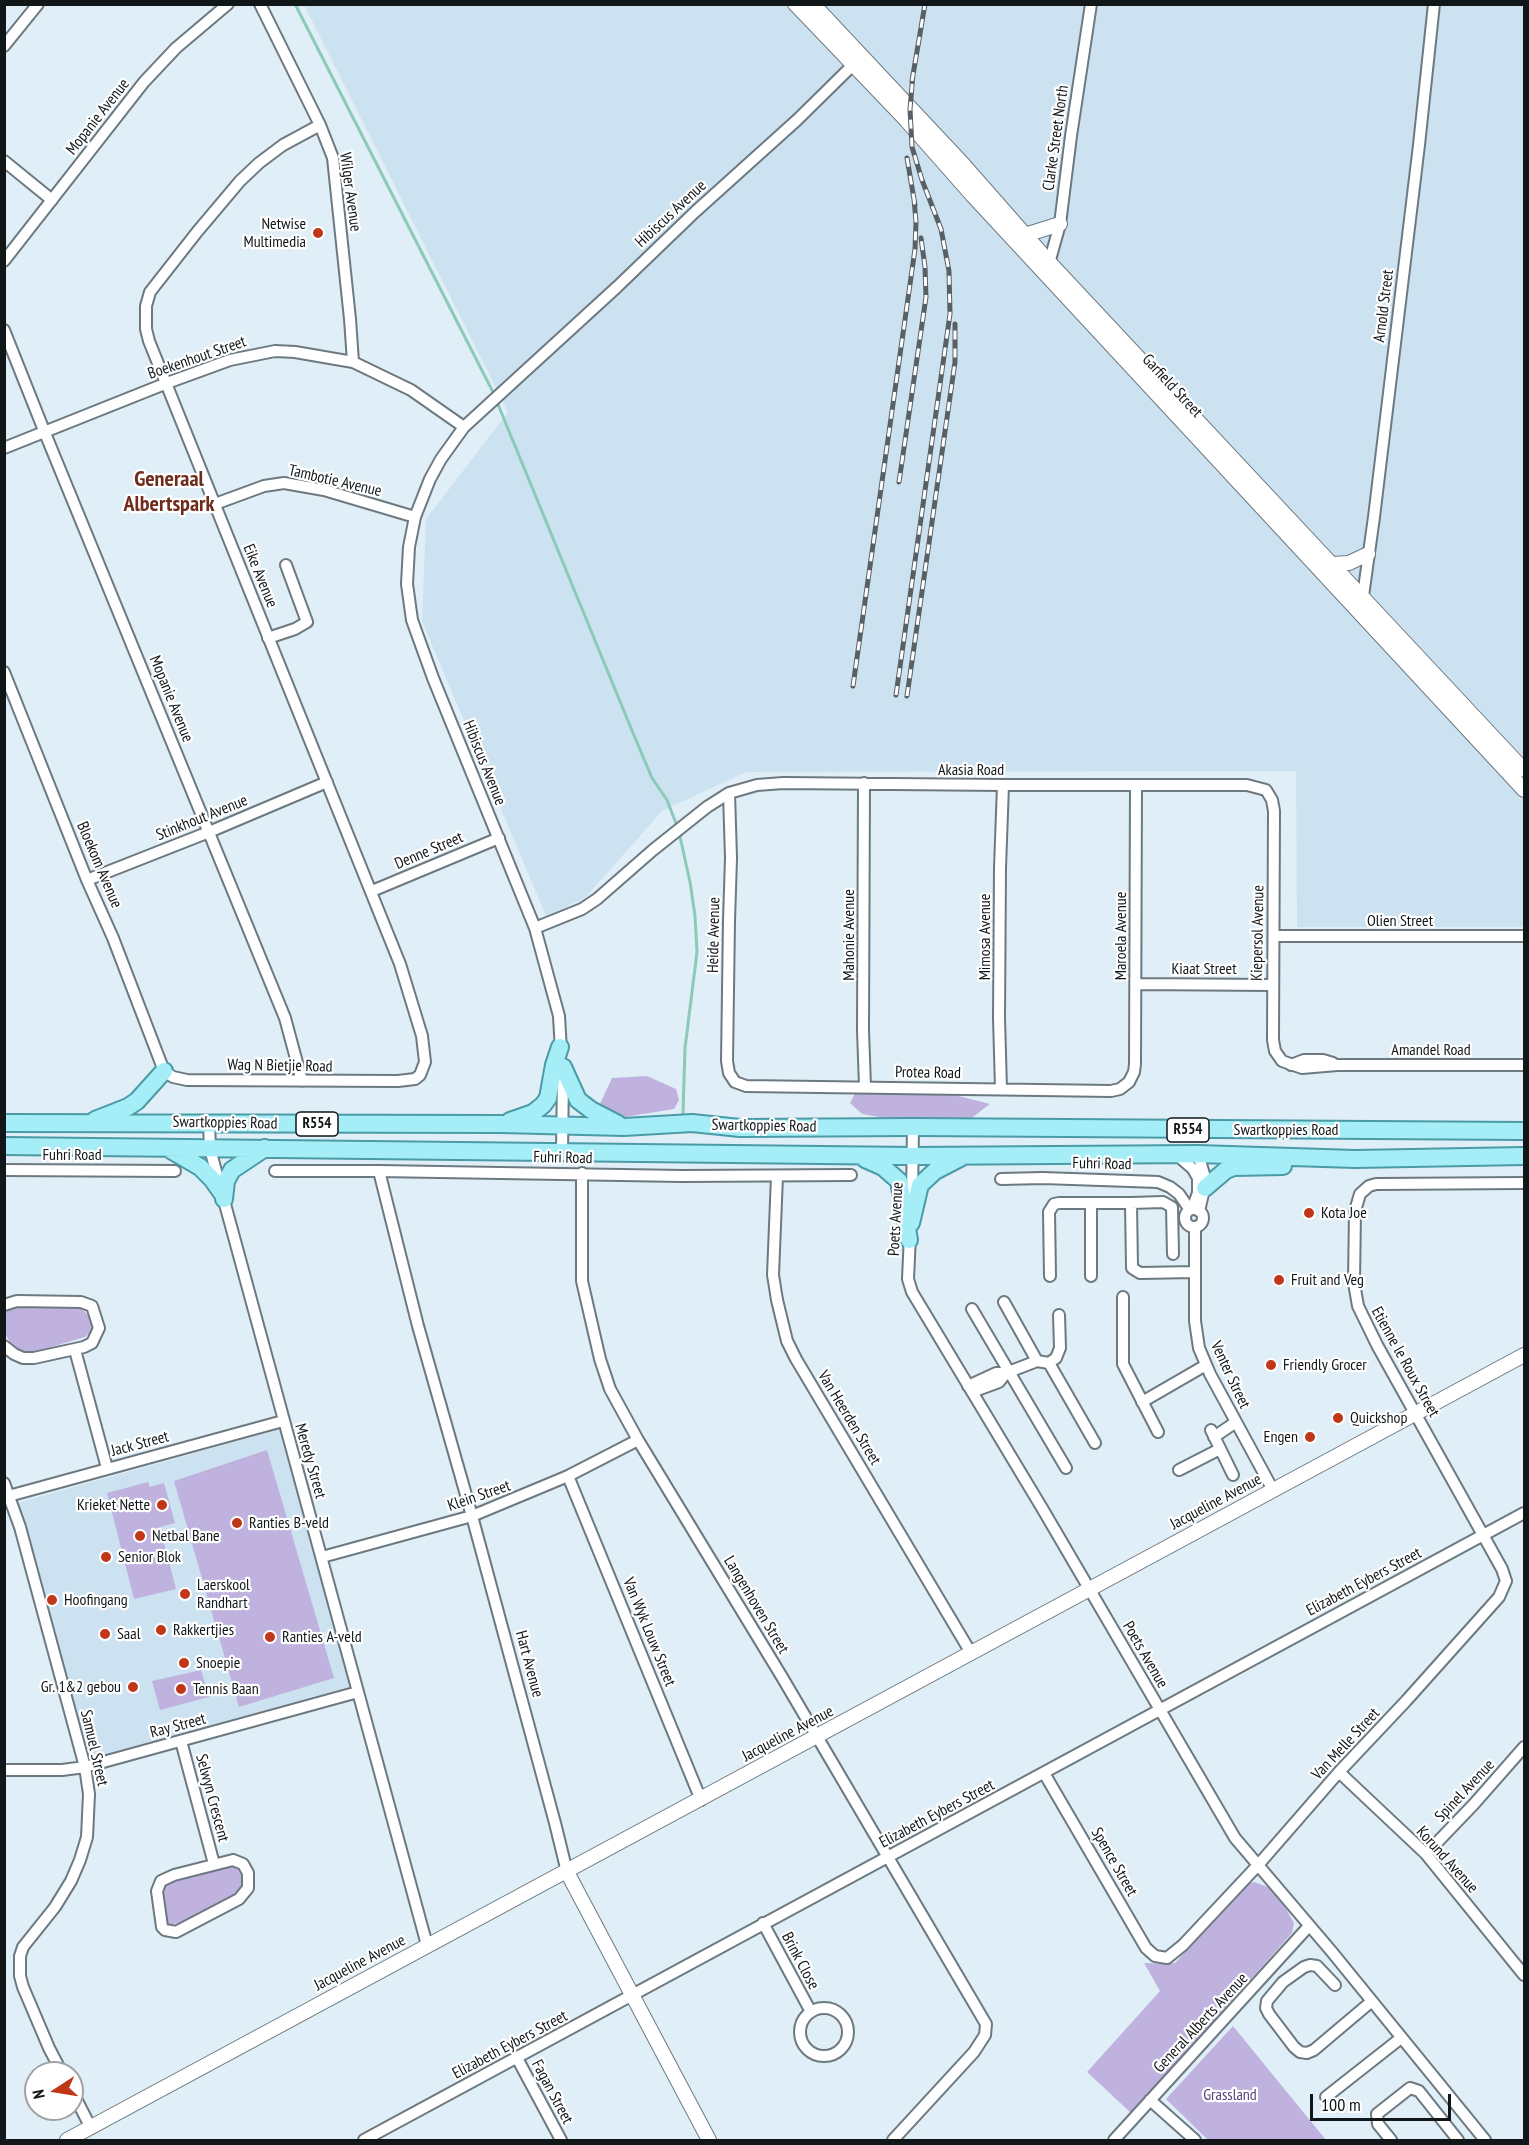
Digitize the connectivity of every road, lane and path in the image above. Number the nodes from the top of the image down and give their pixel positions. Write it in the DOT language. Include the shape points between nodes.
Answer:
graph roads {
  1 [pos="38,4"];
  2 [pos="228,4"];
  3 [pos="260,4"];
  4 [pos="795,4"];
  5 [pos="813,4"];
  6 [pos="1091,4"];
  7 [pos="1434,4"];
  8 [pos="4,46"];
  9 [pos="857,61"];
  10 [pos="320,125"];
  11 [pos="4,161"];
  12 [pos="52,200"];
  13 [pos="1060,224"];
  14 [pos="1025,235"];
  15 [pos="4,261"];
  16 [pos="1047,268"];
  17 [pos="4,330"];
  18 [pos="352,362"];
  19 [pos="166,383"];
  20 [pos="464,427"];
  21 [pos="45,433"];
  22 [pos="4,448"];
  23 [pos="1233,467"];
  24 [pos="215,504"];
  25 [pos="415,517"];
  26 [pos="1368,554"];
  27 [pos="1333,564"];
  28 [pos="286,565"];
  29 [pos="1364,596"];
  30 [pos="1356,609"];
  31 [pos="268,638"];
  32 [pos="4,672"];
  33 [pos="1487,740"];
  34 [pos="1524,770"];
  35 [pos="327,782"];
  36 [pos="864,783"];
  37 [pos="1003,785"];
  38 [pos="1136,785"];
  39 [pos="1524,790"];
  40 [pos="729,793"];
  41 [pos="1269,794"];
  42 [pos="209,832"];
  43 [pos="499,838"];
  44 [pos="87,880"];
  45 [pos="372,891"];
  46 [pos="535,928"];
  47 [pos="1275,936"];
  48 [pos="1524,936"];
  49 [pos="1136,984"];
  50 [pos="1272,984"];
  51 [pos="560,1047"];
  52 [pos="1291,1065"];
  53 [pos="1524,1065"];
  54 [pos="563,1067"];
  55 [pos="164,1071"];
  56 [pos="731,1076"];
  57 [pos="398,1081"];
  58 [pos="302,1082"];
  59 [pos="1126,1084"];
  60 [pos="865,1087"];
  61 [pos="1001,1089"];
  62 [pos="209,1122"];
  63 [pos="4,1123"];
  64 [pos="83,1124"];
  65 [pos="500,1124"];
  66 [pos="562,1126"];
  67 [pos="624,1127"];
  68 [pos="913,1127"];
  69 [pos="1086,1130"];
  70 [pos="1524,1131"];
  71 [pos="4,1146"];
  72 [pos="166,1148"];
  73 [pos="266,1148"];
  74 [pos="210,1149"];
  75 [pos="562,1153"];
  76 [pos="1198,1154"];
  77 [pos="1177,1155"];
  78 [pos="858,1156"];
  79 [pos="913,1156"];
  80 [pos="965,1156"];
  81 [pos="1524,1156"];
  82 [pos="1355,1159"];
  83 [pos="4,1170"];
  84 [pos="175,1171"];
  85 [pos="379,1171"];
  86 [pos="275,1172"];
  87 [pos="582,1173"];
  88 [pos="850,1175"];
  89 [pos="777,1176"];
  90 [pos="1001,1179"];
  91 [pos="1524,1184"];
  92 [pos="1202,1190"];
  93 [pos="1179,1194"];
  94 [pos="223,1196"];
  95 [pos="1091,1203"];
  96 [pos="1131,1203"];
  97 [pos="1194,1210"];
  98 [pos="910,1232"];
  99 [pos="1173,1254"];
  100 [pos="1195,1272"];
  101 [pos="1050,1276"];
  102 [pos="1091,1276"];
  103 [pos="1123,1297"];
  104 [pos="1004,1302"];
  105 [pos="4,1305"];
  106 [pos="972,1309"];
  107 [pos="1059,1315"];
  108 [pos="4,1346"];
  109 [pos="75,1350"];
  110 [pos="1524,1354"];
  111 [pos="1037,1361"];
  112 [pos="1048,1363"];
  113 [pos="1206,1365"];
  114 [pos="1008,1373"];
  115 [pos="970,1389"];
  116 [pos="1142,1402"];
  117 [pos="1415,1412"];
  118 [pos="283,1421"];
  119 [pos="1236,1422"];
  120 [pos="1158,1432"];
  121 [pos="638,1440"];
  122 [pos="1095,1443"];
  123 [pos="1220,1449"];
  124 [pos="107,1468"];
  125 [pos="1066,1468"];
  126 [pos="1179,1470"];
  127 [pos="1233,1475"];
  128 [pos="568,1476"];
  129 [pos="4,1483"];
  130 [pos="1273,1490"];
  131 [pos="7,1496"];
  132 [pos="1524,1513"];
  133 [pos="472,1516"];
  134 [pos="1483,1535"];
  135 [pos="322,1557"];
  136 [pos="1090,1589"];
  137 [pos="971,1653"];
  138 [pos="358,1692"];
  139 [pos="1159,1710"];
  140 [pos="816,1738"];
  141 [pos="181,1741"];
  142 [pos="1524,1747"];
  143 [pos="85,1767"];
  144 [pos="4,1770"];
  145 [pos="1340,1772"];
  146 [pos="1044,1773"];
  147 [pos="701,1800"];
  148 [pos="1425,1854"];
  149 [pos="888,1857"];
  150 [pos="214,1864"];
  151 [pos="1259,1864"];
  152 [pos="567,1872"];
  153 [pos="763,1923"];
  154 [pos="1310,1926"];
  155 [pos="427,1945"];
  156 [pos="1164,1958"];
  157 [pos="1341,1963"];
  158 [pos="1524,1975"];
  159 [pos="1326,1976"];
  160 [pos="1335,1985"];
  161 [pos="632,1996"];
  162 [pos="1372,2001"];
  163 [pos="811,2012"];
  164 [pos="1401,2038"];
  165 [pos="517,2058"];
  166 [pos="56,2061"];
  167 [pos="1326,2097"];
  168 [pos="1150,2100"];
  169 [pos="84,2114"];
  170 [pos="91,2127"];
  171 [pos="1474,2127"];
  172 [pos="1481,2139"];
  173 [pos="67,2140"];
  174 [pos="364,2140"];
  175 [pos="561,2140"];
  176 [pos="709,2140"];
  177 [pos="893,2140"];
  178 [pos="1114,2140"];
  179 [pos="1195,2140"];
  180 [pos="1391,2140"];
  181 [pos="1458,2140"];
  1 -- 8 [label="street"];
  2 -- 12 [label="street, Mopanie Avenue" via="164,61"];
  3 -- 10 [label="street, Wilger Avenue"];
  4 -- 9 [label="street, Garfield Street"];
  5 -- 9 [label="street, Garfield Street"];
  6 -- 13 [label="street, Clarke Street North"];
  7 -- 26 [label="street, Arnold Street"];
  9 -- 14 [label="street, Garfield Street" via="963,164"];
  9 -- 16 [label="street, Garfield Street" via="973,196"];
  9 -- 20 [label="street, Hibiscus Avenue"];
  10 -- 18 [label="street, Wilger Avenue" via="333,158 336,179"];
  10 -- 19 [label="street, Eike Avenue" via="284,145 240,181 150,292 146,329"];
  11 -- 12 [label="street"];
  12 -- 15 [label="street, Mopanie Avenue"];
  13 -- 14 [label="street"];
  13 -- 16 [label="street, Clarke Street North"];
  14 -- 16 [label="street, Garfield Street"];
  16 -- 23 [label="street, Garfield Street"];
  17 -- 21 [label="street, Mopanie Avenue"];
  18 -- 19 [label="street, Boekenhout Street" via="295,352 262,353"];
  18 -- 20 [label="street, Boekenhout Street" via="411,390"];
  19 -- 21 [label="street, Boekenhout Street"];
  19 -- 24 [label="street, Eike Avenue"];
  20 -- 25 [label="street, Hibiscus Avenue" via="435,469"];
  21 -- 22 [label="street, Boekenhout Street"];
  21 -- 42 [label="street, Mopanie Avenue"];
  23 -- 27 [label="street, Garfield Street"];
  23 -- 30 [label="street, Garfield Street"];
  24 -- 25 [label="street, Tambotie Avenue" via="284,483 324,490"];
  24 -- 31 [label="street, Eike Avenue"];
  25 -- 43 [label="street, Hibiscus Avenue" via="407,584 412,620"];
  26 -- 27 [label="street" via="1348,563"];
  26 -- 29 [label="street, Arnold Street"];
  27 -- 29 [label="street, Garfield Street"];
  28 -- 31 [label="street" via="307,622"];
  29 -- 30 [label="street, Arnold Street"];
  29 -- 33 [label="street, Garfield Street"];
  30 -- 33 [label="street, Garfield Street"];
  31 -- 35 [label="street, Eike Avenue"];
  32 -- 44 [label="street, Bloekom Avenue"];
  33 -- 34 [label="street, Garfield Street"];
  33 -- 39 [label="street, Garfield Street"];
  35 -- 42 [label="street, Stinkhout Avenue"];
  35 -- 45 [label="street, Eike Avenue"];
  36 -- 37 [label="street, Akasia Road"];
  36 -- 40 [label="street, Akasia Road" via="774,783"];
  36 -- 60 [label="street, Mahonie Avenue"];
  37 -- 38 [label="street, Akasia Road"];
  37 -- 61 [label="street, Mimosa Avenue"];
  38 -- 41 [label="street, Akasia Road" via="1247,785 1261,787"];
  38 -- 49 [label="street, Maroela Avenue"];
  40 -- 46 [label="street, Akasia Road" via="673,834 597,899"];
  40 -- 56 [label="street, Heide Avenue" via="727,1061"];
  41 -- 47 [label="street, Kiepersol Avenue" via="1274,811"];
  42 -- 44 [label="street, Stinkhout Avenue"];
  42 -- 58 [label="street, Mopanie Avenue" via="285,1018"];
  43 -- 45 [label="street, Denne Street"];
  43 -- 46 [label="street, Hibiscus Avenue"];
  44 -- 55 [label="street, Bloekom Avenue"];
  45 -- 57 [label="street, Eike Avenue" via="400,964 423,1044 420,1075"];
  46 -- 51 [label="street, Hibiscus Avenue" via="559,1016"];
  47 -- 48 [label="street, Olien Street"];
  47 -- 50 [label="street, Kiepersol Avenue"];
  49 -- 50 [label="street, Kiaat Street"];
  49 -- 59 [label="street, Maroela Avenue" via="1135,1064"];
  50 -- 52 [label="street, Kiepersol Avenue" via="1275,1051 1281,1061"];
  51 -- 54 [label="street, Hibiscus Avenue"];
  51 -- 65 [label="main road" via="543,1105 533,1113"];
  52 -- 53 [label="street, Amandel Road" via="1304,1060 1337,1065"];
  54 -- 66 [label="street, Hibiscus Avenue"];
  54 -- 67 [label="main road" via="582,1103"];
  55 -- 58 [label="street, Wag N Bietjie Road" via="187,1080"];
  55 -- 64 [label="main road" via="128,1107"];
  56 -- 60 [label="street, Protea Road" via="746,1086"];
  57 -- 58 [label="street, Wag N Bietjie Road"];
  59 -- 61 [label="street, Protea Road" via="1111,1091"];
  60 -- 61 [label="street, Protea Road"];
  62 -- 64 [label="main road, Swartkoppies Road / R554"];
  62 -- 65 [label="main road, Swartkoppies Road / R554"];
  62 -- 74 [label="street, Meredy Street"];
  63 -- 64 [label="main road, Swartkoppies Road / R554"];
  65 -- 66 [label="main road, Swartkoppies Road / R554"];
  66 -- 67 [label="main road, Swartkoppies Road / R554"];
  66 -- 75 [label="street, Hibiscus Avenue"];
  67 -- 68 [label="main road, Swartkoppies Road / R554" via="692,1123 740,1128"];
  68 -- 69 [label="main road, Swartkoppies Road / R554"];
  68 -- 79 [label="street, Poets Avenue"];
  69 -- 70 [label="main road, Swartkoppies Road / R554"];
  69 -- 76 [label="main road" via="1127,1139 1173,1140"];
  71 -- 72 [label="main road, Swartkoppies Road / R554"];
  72 -- 74 [label="main road, Swartkoppies Road / R554"];
  72 -- 94 [label="main road" via="200,1167"];
  73 -- 74 [label="main road, Swartkoppies Road / R554"];
  73 -- 75 [label="main road, Swartkoppies Road / R554"];
  73 -- 94 [label="main road" via="232,1170"];
  74 -- 94 [label="street, Meredy Street"];
  75 -- 78 [label="main road, Swartkoppies Road / R554"];
  76 -- 77 [label="main road, Swartkoppies Road / R554"];
  76 -- 82 [label="main road, Swartkoppies Road / R554"];
  76 -- 92 [label="street" via="1205,1174"];
  77 -- 80 [label="main road, Swartkoppies Road / R554"];
  77 -- 92 [label="street" via="1193,1169"];
  78 -- 79 [label="main road, Swartkoppies Road / R554"];
  78 -- 98 [label="main road" via="883,1167 899,1181"];
  79 -- 80 [label="main road, Swartkoppies Road / R554"];
  79 -- 98 [label="street, Poets Avenue"];
  80 -- 98 [label="main road" via="935,1171 920,1185"];
  81 -- 82 [label="main road, Swartkoppies Road / R554"];
  82 -- 92 [label="main road" via="1234,1167"];
  83 -- 84 [label="street, Fuhri Road"];
  85 -- 86 [label="street, Fuhri Road"];
  85 -- 87 [label="street, Fuhri Road"];
  85 -- 133 [label="street, Hart Avenue"];
  87 -- 89 [label="street, Fuhri Road"];
  87 -- 121 [label="street, Langenhoven Street" via="584,1289 605,1377"];
  88 -- 89 [label="street, Fuhri Road"];
  89 -- 137 [label="street, Van Heerden Street" via="773,1275 788,1341"];
  90 -- 93 [label="street, Fuhri Road" via="1136,1180 1158,1182"];
  91 -- 117 [label="street, Etienne le Roux Street" via="1391,1182 1362,1191 1357,1201 1355,1296 1363,1318"];
  92 -- 93 [label="street"];
  92 -- 97 [label="street"];
  93 -- 97 [label="street"];
  94 -- 118 [label="street, Meredy Street"];
  95 -- 96 [label="street"];
  95 -- 101 [label="street" via="1059,1203 1051,1208"];
  95 -- 102 [label="street"];
  96 -- 99 [label="street" via="1163,1202 1172,1207"];
  96 -- 100 [label="street" via="1132,1268 1140,1273"];
  97 -- 100 [label="street, Venter Street" via="1203,1215 1203,1221 1195,1227"];
  98 -- 115 [label="street, Poets Avenue" via="910,1287"];
  100 -- 113 [label="street, Venter Street" via="1196,1330"];
  103 -- 116 [label="street" via="1122,1360"];
  104 -- 111 [label="street"];
  105 -- 109 [label="street" via="17,1301 81,1302 92,1306 99,1323 98,1335 92,1343"];
  106 -- 114 [label="street"];
  107 -- 112 [label="street" via="1060,1348 1056,1358"];
  108 -- 109 [label="street" via="23,1358"];
  109 -- 124 [label="street"];
  110 -- 117 [label="street, Jacqueline Avenue"];
  111 -- 112 [label="street"];
  111 -- 114 [label="street"];
  112 -- 122 [label="street"];
  113 -- 116 [label="street"];
  113 -- 119 [label="street, Venter Street"];
  114 -- 115 [label="street" via="996,1373"];
  114 -- 125 [label="street"];
  115 -- 136 [label="street, Poets Avenue"];
  116 -- 120 [label="street"];
  117 -- 130 [label="street, Jacqueline Avenue"];
  117 -- 134 [label="street, Etienne le Roux Street"];
  118 -- 124 [label="street, Jack Street"];
  118 -- 135 [label="street, Meredy Street"];
  119 -- 123 [label="street" via="1212,1434"];
  119 -- 130 [label="street, Venter Street"];
  121 -- 128 [label="street, Klein Street"];
  121 -- 140 [label="street, Langenhoven Street"];
  123 -- 126 [label="street"];
  123 -- 127 [label="street"];
  124 -- 131 [label="street, Jack Street"];
  128 -- 133 [label="street, Klein Street"];
  128 -- 147 [label="street, Van Wyk Louw Street"];
  129 -- 131 [label="street, Samuel Street"];
  130 -- 136 [label="street, Jacqueline Avenue"];
  131 -- 143 [label="street, Samuel Street"];
  132 -- 134 [label="street, Elizabeth Eybers Street"];
  133 -- 135 [label="street, Klein Street"];
  133 -- 152 [label="street, Hart Avenue"];
  134 -- 139 [label="street, Elizabeth Eybers Street"];
  134 -- 145 [label="street, Van Melle Street" via="1502,1569 1506,1581 1503,1591"];
  135 -- 138 [label="street, Meredy Street"];
  136 -- 137 [label="street, Jacqueline Avenue"];
  136 -- 139 [label="street, Poets Avenue"];
  137 -- 140 [label="street, Jacqueline Avenue"];
  138 -- 141 [label="street, Ray Street"];
  138 -- 155 [label="street, Meredy Street"];
  139 -- 146 [label="street, Elizabeth Eybers Street"];
  139 -- 151 [label="street, Poets Avenue" via="1235,1838"];
  140 -- 147 [label="street, Jacqueline Avenue"];
  140 -- 149 [label="street, Langenhoven Street"];
  141 -- 143 [label="street, Ray Street"];
  141 -- 150 [label="street, Selwyn Crescent"];
  142 -- 148 [label="street, Spinel Avenue"];
  143 -- 144 [label="street, Ray Street"];
  143 -- 166 [label="street, Samuel Street" via="89,1816 80,1860 55,1907 23,1947 19,1965 23,1987"];
  145 -- 148 [label="street, Korund Avenue"];
  145 -- 151 [label="street, Van Melle Street"];
  146 -- 149 [label="street, Elizabeth Eybers Street"];
  146 -- 156 [label="street, Spence Street" via="1146,1948"];
  147 -- 152 [label="street, Jacqueline Avenue"];
  148 -- 158 [label="street, Korund Avenue"];
  149 -- 153 [label="street, Elizabeth Eybers Street"];
  149 -- 177 [label="street, Langenhoven Street" via="986,2026 974,2052"];
  150 -- 150 [label="street, Selwyn Crescent" via="233,1860 243,1864 249,1881 245,1894 181,1930 165,1930 160,1923 158,1885 166,1878"];
  151 -- 154 [label="street, Poets Avenue"];
  151 -- 156 [label="street, Van Melle Street" via="1173,1954"];
  152 -- 155 [label="street, Jacqueline Avenue"];
  152 -- 161 [label="street, Hart Avenue"];
  153 -- 161 [label="street, Elizabeth Eybers Street"];
  153 -- 163 [label="street, Brink Close"];
  154 -- 157 [label="street, Poets Avenue"];
  154 -- 168 [label="street, General Alberts Avenue"];
  155 -- 170 [label="street, Jacqueline Avenue"];
  157 -- 159 [label="street"];
  157 -- 162 [label="street, Poets Avenue"];
  159 -- 160 [label="street"];
  159 -- 162 [label="street" via="1317,1966 1304,1967 1283,1982 1267,2001 1269,2014 1300,2052 1314,2050"];
  161 -- 165 [label="street, Elizabeth Eybers Street"];
  161 -- 176 [label="street, Hart Avenue"];
  162 -- 164 [label="street, Poets Avenue"];
  163 -- 163 [label="street, Brink Close" via="832,2009 844,2018 848,2033 837,2052 821,2055 807,2048 801,2025"];
  164 -- 167 [label="street"];
  164 -- 171 [label="street, Poets Avenue"];
  165 -- 174 [label="street, Elizabeth Eybers Street"];
  165 -- 175 [label="street, Fagan Street"];
  168 -- 178 [label="street, General Alberts Avenue"];
  168 -- 179 [label="street"];
  169 -- 170 [label="street"];
  170 -- 173 [label="street, Jacqueline Avenue"];
  171 -- 172 [label="street, Poets Avenue"];
  171 -- 181 [label="street"];
  180 -- 181 [label="street" via="1378,2124 1377,2114 1410,2088 1419,2091"];
}
